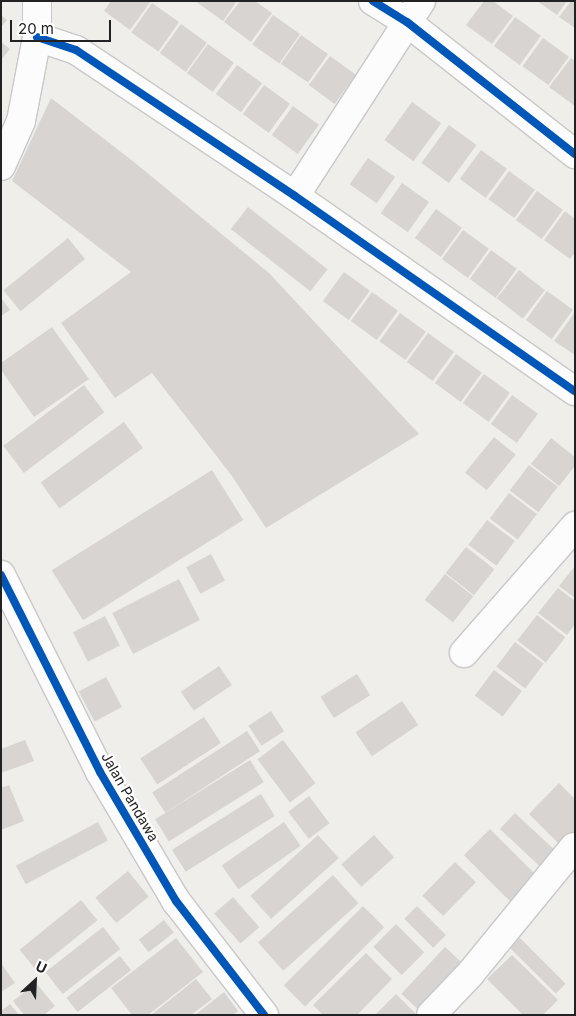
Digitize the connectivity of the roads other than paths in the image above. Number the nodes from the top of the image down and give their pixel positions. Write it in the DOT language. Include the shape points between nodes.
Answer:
graph roads {
  1 [pos="37,1"];
  2 [pos="373,1"];
  3 [pos="414,12"];
  4 [pos="37,38"];
  5 [pos="575,154"];
  6 [pos="1,166"];
  7 [pos="295,196"];
  8 [pos="575,391"];
  9 [pos="575,526"];
  10 [pos="1,575"];
  11 [pos="464,653"];
  12 [pos="574,847"];
  13 [pos="264,1015"];
  14 [pos="431,1015"];
  1 -- 4 [label="street"];
  2 -- 3 [label="street"];
  3 -- 5 [label="street"];
  3 -- 7 [label="street"];
  4 -- 6 [label="street" via="21,121"];
  4 -- 7 [label="street" via="76,50"];
  7 -- 8 [label="street"];
  9 -- 11 [label="street"];
  10 -- 13 [label="street, Jalan Pandawa" via="100,772 176,901"];
  12 -- 14 [label="street" via="470,974"];
}
